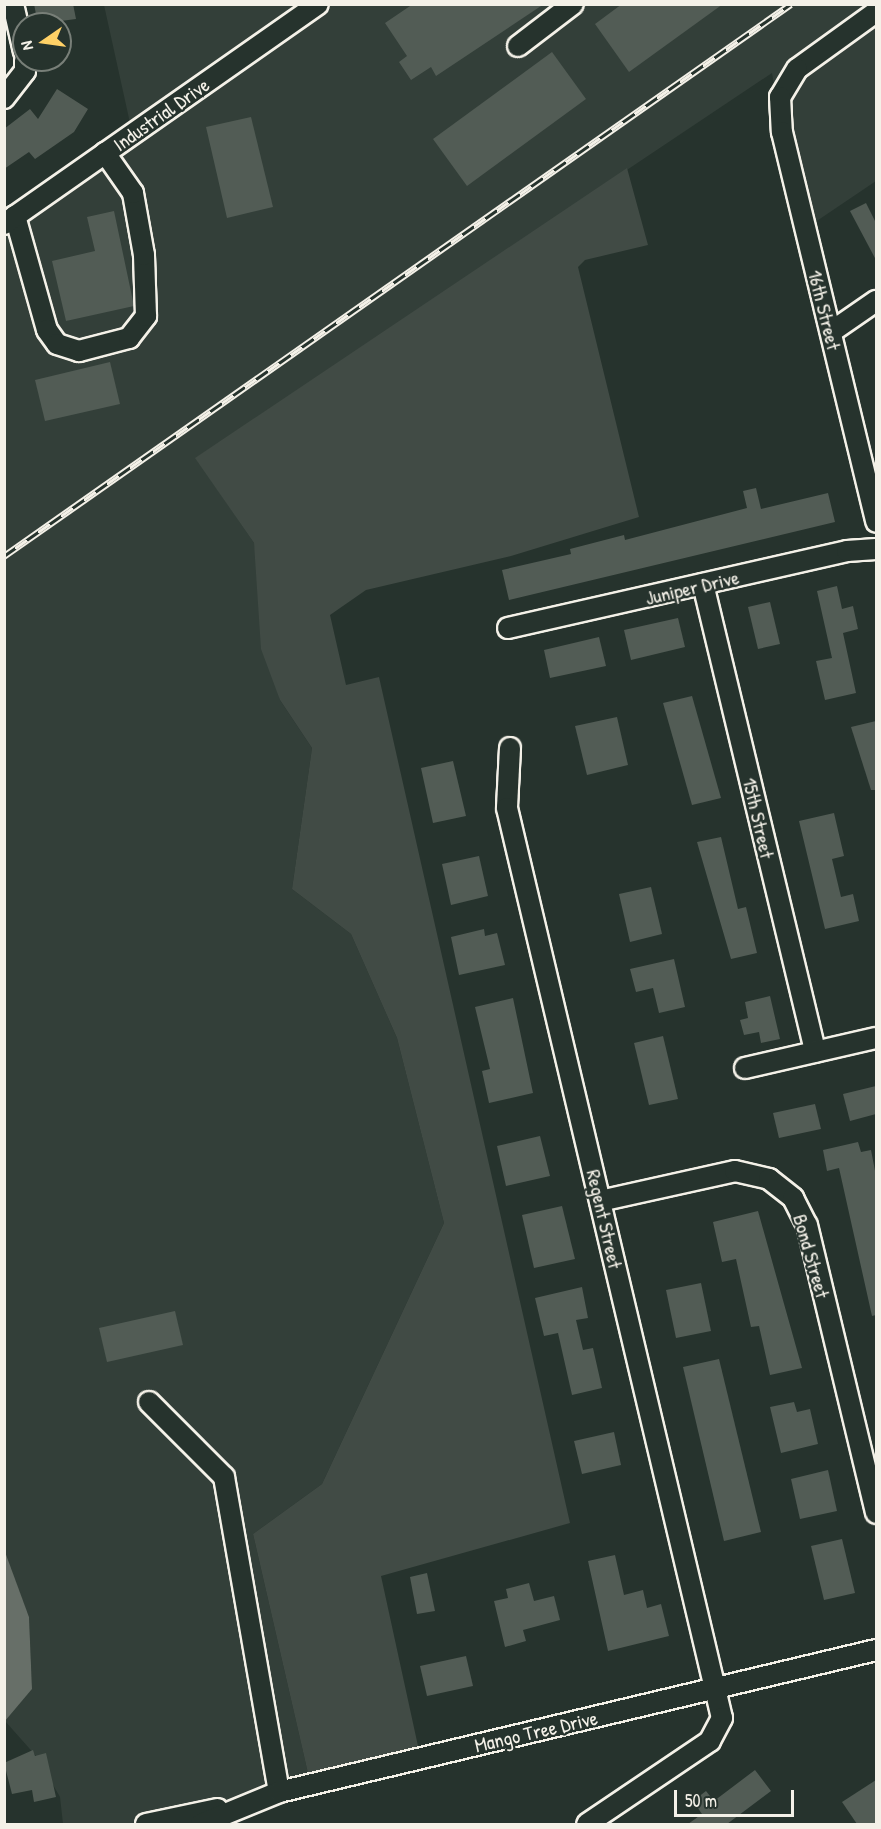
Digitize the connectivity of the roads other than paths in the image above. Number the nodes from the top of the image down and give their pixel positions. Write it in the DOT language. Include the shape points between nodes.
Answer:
graph roads {
  1 [pos="318,4"];
  2 [pos="573,4"];
  3 [pos="876,12"];
  4 [pos="518,46"];
  5 [pos="22,72"];
  6 [pos="4,98"];
  7 [pos="105,153"];
  8 [pos="10,220"];
  9 [pos="876,301"];
  10 [pos="831,332"];
  11 [pos="876,522"];
  12 [pos="876,549"];
  13 [pos="703,584"];
  14 [pos="508,628"];
  15 [pos="510,748"];
  16 [pos="876,1038"];
  17 [pos="815,1052"];
  18 [pos="745,1068"];
  19 [pos="600,1200"];
  20 [pos="149,1402"];
  21 [pos="876,1513"];
  22 [pos="876,1650"];
  23 [pos="716,1688"];
  24 [pos="279,1792"];
  25 [pos="238,1805"];
  26 [pos="146,1824"];
  27 [pos="201,1824"];
  28 [pos="587,1824"];
  1 -- 7 [label="street, Industrial Drive"];
  2 -- 4 [label="street"];
  3 -- 10 [label="street, 16th Street" via="797,69 780,97 782,132"];
  5 -- 6 [label="street" via="19,82"];
  7 -- 8 [label="street, Industrial Drive"];
  7 -- 8 [label="street" via="133,193 144,255 146,316 129,338 79,351 57,344 45,322"];
  9 -- 10 [label="street"];
  10 -- 11 [label="street, 16th Street"];
  12 -- 13 [label="street, Juniper Drive" via="847,551"];
  13 -- 14 [label="street, Juniper Drive"];
  13 -- 17 [label="street, 15th Street"];
  15 -- 19 [label="street, Regent Street" via="507,808"];
  16 -- 17 [label="street"];
  17 -- 18 [label="street"];
  19 -- 21 [label="street, Bond Street" via="735,1171 769,1179 793,1198 807,1225"];
  19 -- 23 [label="street, Regent Street"];
  20 -- 24 [label="street" via="224,1477"];
  22 -- 23 [label="street, Mango Tree Drive"];
  23 -- 24 [label="street, Mango Tree Drive"];
  23 -- 28 [label="street, Regent Street" via="722,1718 710,1741"];
  24 -- 25 [label="street, Mango Tree Drive"];
  25 -- 26 [label="street"];
  25 -- 27 [label="street, Mango Tree Drive"];
}
